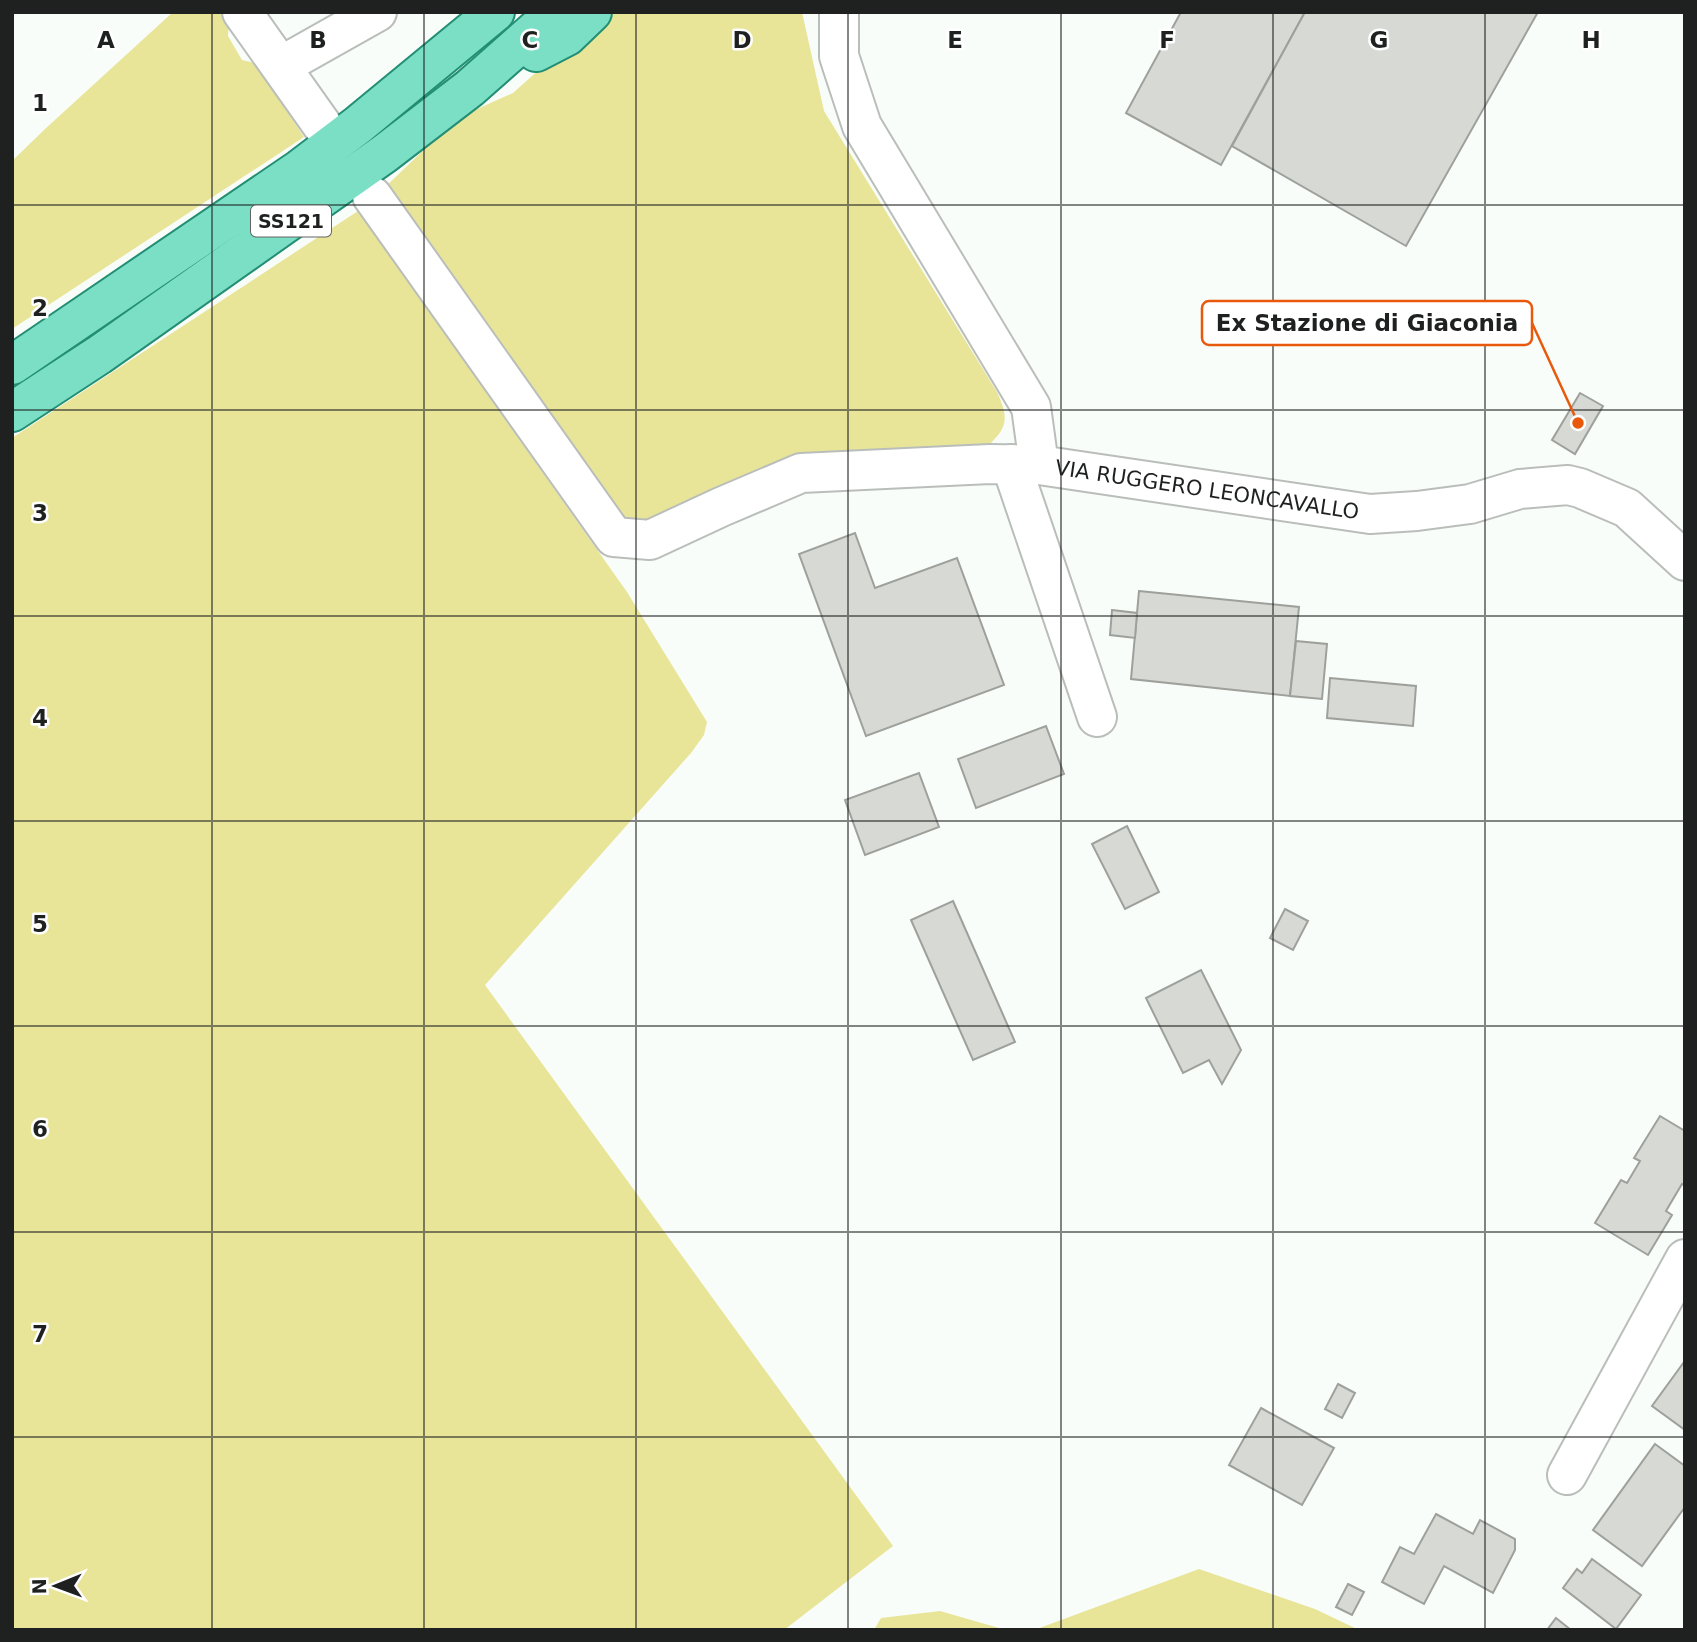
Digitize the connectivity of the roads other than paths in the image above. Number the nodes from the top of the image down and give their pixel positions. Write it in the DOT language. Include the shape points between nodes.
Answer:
graph roads {
  1 [pos="242,12"];
  2 [pos="377,12"];
  3 [pos="495,12"];
  4 [pos="556,12"];
  5 [pos="592,12"];
  6 [pos="831,12"];
  7 [pos="839,12"];
  8 [pos="839,56"];
  9 [pos="281,66"];
  10 [pos="470,88"];
  11 [pos="322,125"];
  12 [pos="372,196"];
  13 [pos="12,365"];
  14 [pos="12,412"];
  15 [pos="1025,464"];
  16 [pos="1685,561"];
  17 [pos="1097,717"];
  18 [pos="1685,1259"];
  19 [pos="1567,1475"];
  1 -- 9 [label="street"];
  2 -- 9 [label="street"];
  3 -- 13 [label="main road, SS121" via="299,169"];
  4 -- 10 [label="main road, SS121"];
  5 -- 10 [label="main road" via="567,36"];
  6 -- 8 [label="street"];
  7 -- 8 [label="street, VIA RUGGERO LEONCAVALLO"];
  8 -- 15 [label="street, VIA RUGGERO LEONCAVALLO" via="862,126 1031,407"];
  9 -- 11 [label="street"];
  10 -- 14 [label="main road, SS121" via="316,203"];
  12 -- 15 [label="street" via="614,537 650,540 801,474"];
  15 -- 16 [label="street, VIA RUGGERO LEONCAVALLO" via="1370,514 1471,504 1520,489 1568,485 1627,508"];
  15 -- 17 [label="street"];
  18 -- 19 [label="street"];
}
